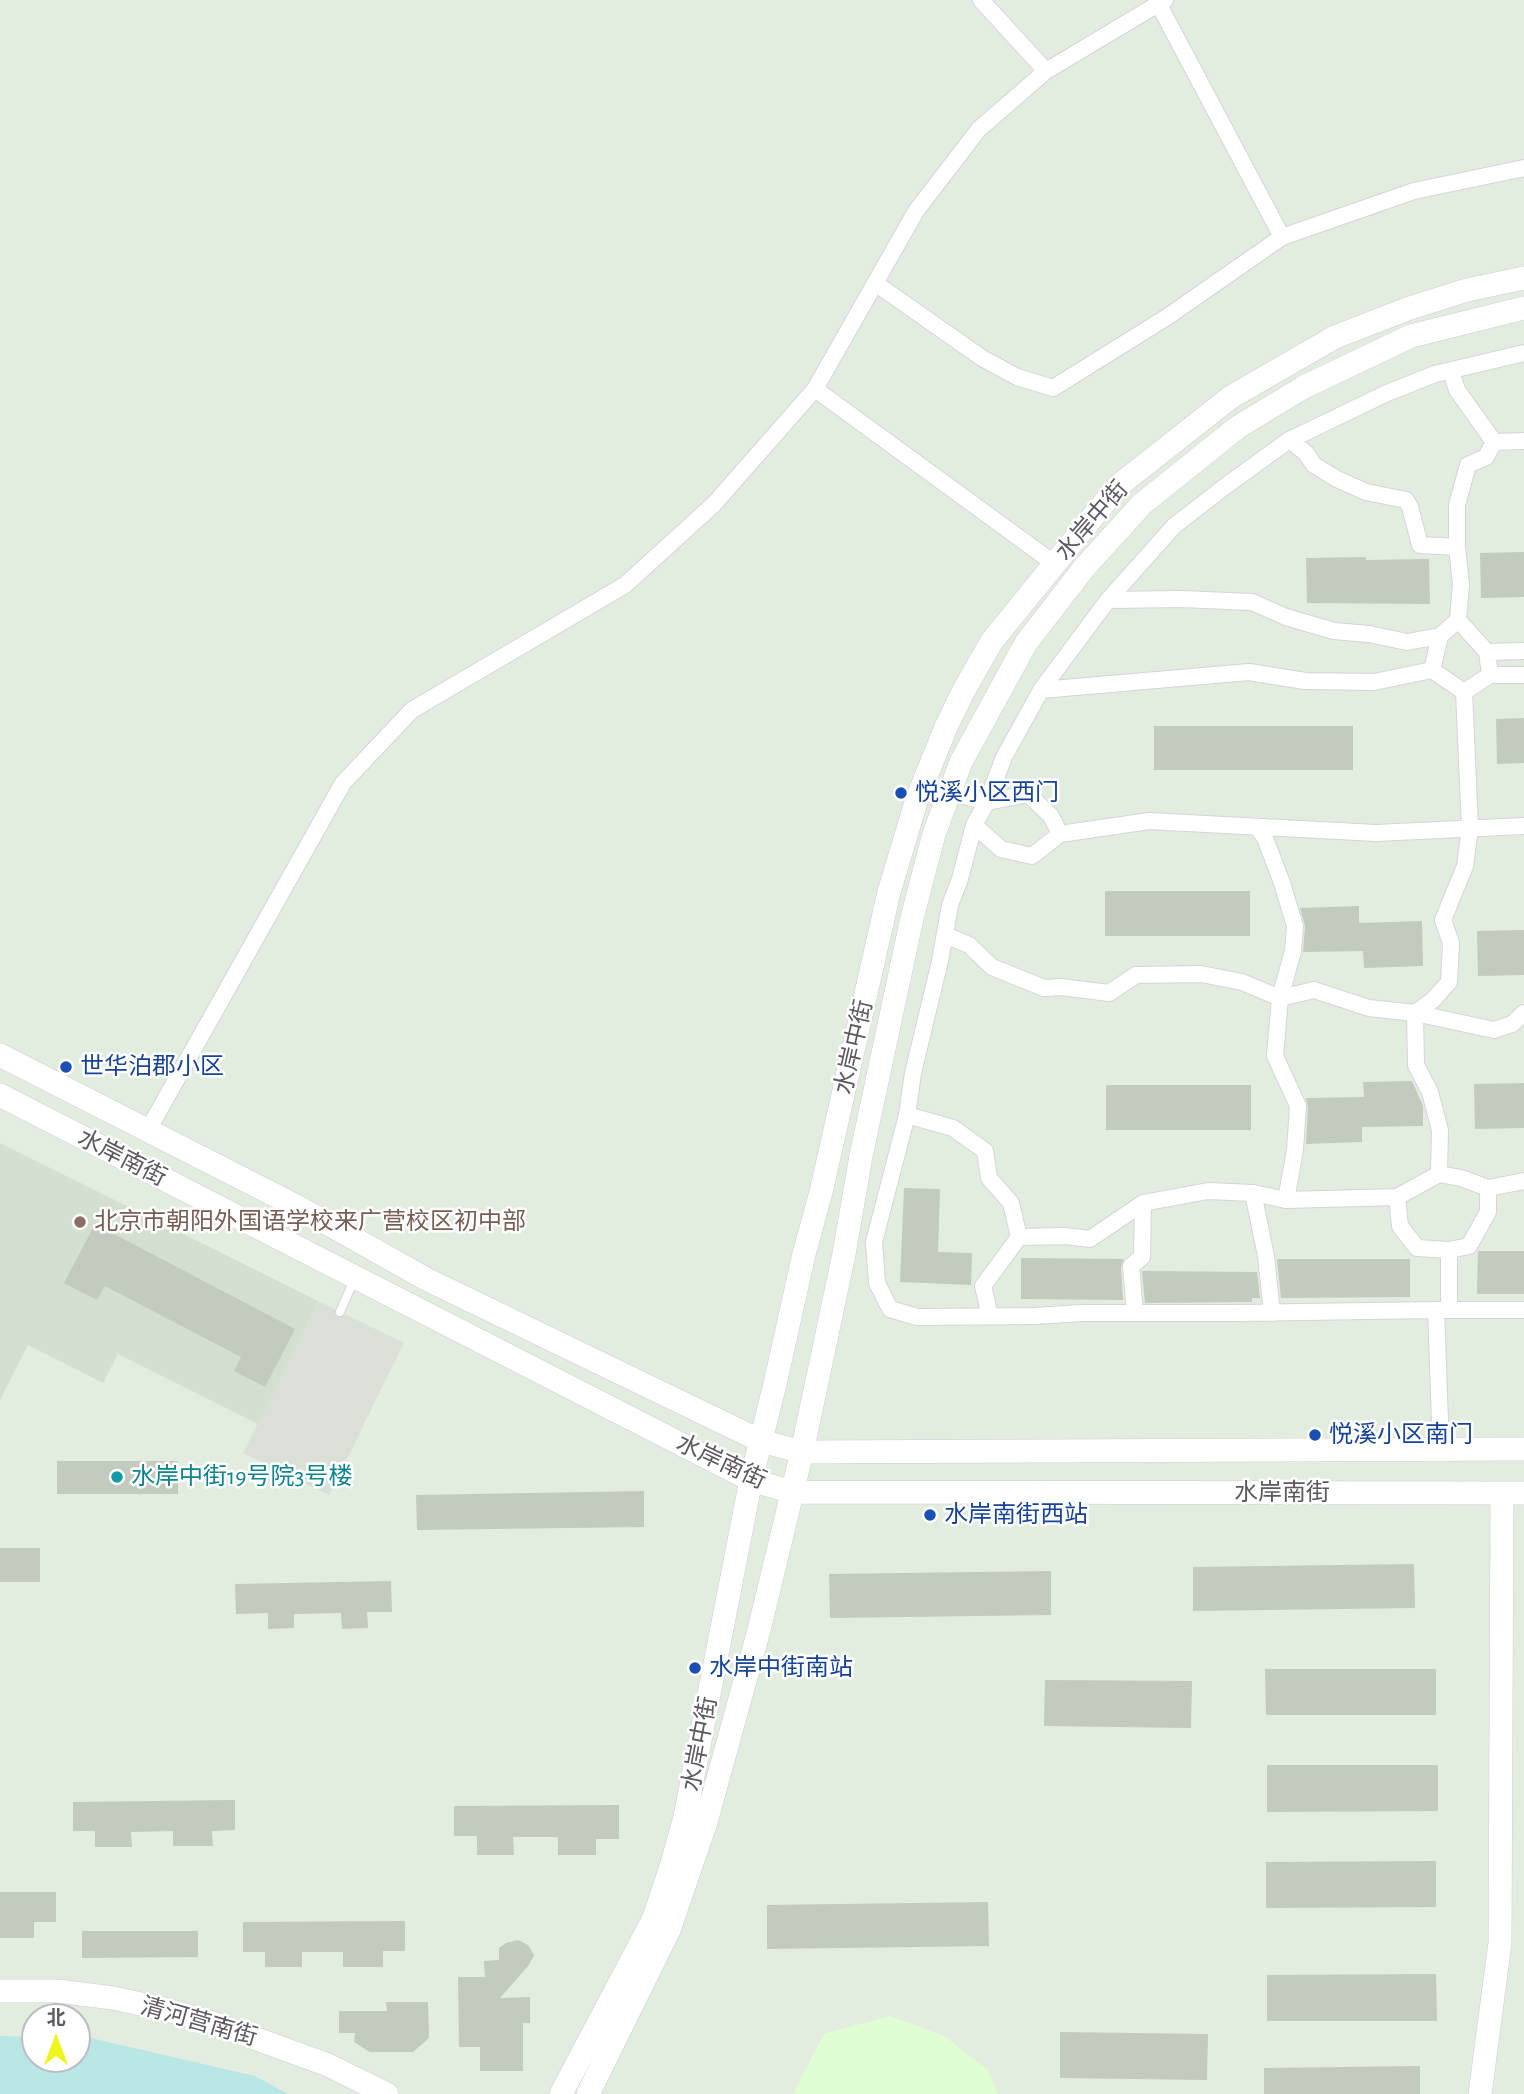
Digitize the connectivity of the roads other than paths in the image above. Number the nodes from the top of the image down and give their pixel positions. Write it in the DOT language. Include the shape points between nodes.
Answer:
graph roads {
  1 [pos="981,0"];
  2 [pos="1161,1"];
  3 [pos="1046,71"];
  4 [pos="1524,168"];
  5 [pos="1282,237"];
  6 [pos="1524,278"];
  7 [pos="875,283"];
  8 [pos="1524,308"];
  9 [pos="1524,353"];
  10 [pos="1451,371"];
  11 [pos="815,389"];
  12 [pos="1289,440"];
  13 [pos="1524,441"];
  14 [pos="1494,442"];
  15 [pos="1457,547"];
  16 [pos="1055,564"];
  17 [pos="1108,600"];
  18 [pos="1458,620"];
  19 [pos="1440,636"];
  20 [pos="1524,651"];
  21 [pos="1487,652"];
  22 [pos="1432,670"];
  23 [pos="1490,675"];
  24 [pos="1524,675"];
  25 [pos="1041,690"];
  26 [pos="1464,692"];
  27 [pos="950,792"];
  28 [pos="988,802"];
  29 [pos="975,825"];
  30 [pos="1524,826"];
  31 [pos="1257,827"];
  32 [pos="1470,828"];
  33 [pos="1060,834"];
  34 [pos="945,935"];
  35 [pos="1280,998"];
  36 [pos="1415,1013"];
  37 [pos="1524,1013"];
  38 [pos="0,1055"];
  39 [pos="0,1095"];
  40 [pos="907,1115"];
  41 [pos="148,1130"];
  42 [pos="1439,1174"];
  43 [pos="1524,1181"];
  44 [pos="1488,1188"];
  45 [pos="1253,1193"];
  46 [pos="1397,1197"];
  47 [pos="1286,1200"];
  48 [pos="1143,1203"];
  49 [pos="1019,1237"];
  50 [pos="1449,1250"];
  51 [pos="356,1278"];
  52 [pos="1442,1310"];
  53 [pos="1524,1310"];
  54 [pos="340,1312"];
  55 [pos="1272,1312"];
  56 [pos="1135,1313"];
  57 [pos="990,1315"];
  58 [pos="761,1441"];
  59 [pos="1441,1450"];
  60 [pos="1524,1450"];
  61 [pos="802,1452"];
  62 [pos="751,1480"];
  63 [pos="792,1492"];
  64 [pos="1513,1493"];
  65 [pos="0,1991"];
  66 [pos="387,2094"];
  67 [pos="561,2094"];
  68 [pos="588,2094"];
  69 [pos="1480,2094"];
  1 -- 3 [label="street"];
  2 -- 3 [label="street"];
  2 -- 5 [label="street"];
  3 -- 7 [label="street" via="979,129 916,211"];
  4 -- 5 [label="street" via="1414,191"];
  5 -- 7 [label="street" via="1053,388 1017,377 982,358"];
  6 -- 16 [label="street, 水岸中街" via="1467,290 1335,337 1231,397 1118,486"];
  7 -- 11 [label="street"];
  8 -- 27 [label="street, 水岸中街" via="1411,337 1315,382 1238,427 1142,504 1084,568 1026,643 961,762"];
  9 -- 10 [label="street"];
  10 -- 12 [label="street" via="1387,393"];
  10 -- 14 [label="street" via="1457,390"];
  11 -- 16 [label="street"];
  11 -- 41 [label="street" via="714,505 625,585 412,710 343,783"];
  12 -- 15 [label="street" via="1314,465 1337,479 1366,492 1406,500 1420,545"];
  12 -- 17 [label="street" via="1174,526"];
  13 -- 14 [label="street"];
  14 -- 15 [label="street" via="1486,457 1468,465 1457,505"];
  15 -- 18 [label="street"];
  16 -- 58 [label="street, 水岸中街" via="992,641 946,727 916,799 889,892"];
  17 -- 19 [label="street" via="1252,602 1334,631 1407,642"];
  17 -- 25 [label="street"];
  18 -- 19 [label="street"];
  18 -- 21 [label="street"];
  19 -- 22 [label="street"];
  20 -- 21 [label="street"];
  21 -- 23 [label="street"];
  22 -- 25 [label="street" via="1374,682 1305,681 1249,672"];
  22 -- 26 [label="street"];
  23 -- 24 [label="street"];
  23 -- 26 [label="street"];
  25 -- 28 [label="street" via="1004,757"];
  26 -- 32 [label="street"];
  27 -- 28 [label="street"];
  27 -- 61 [label="street, 水岸中街" via="912,918"];
  28 -- 29 [label="street"];
  28 -- 33 [label="street" via="1028,794 1051,816"];
  29 -- 33 [label="street" via="1000,849 1032,856"];
  29 -- 34 [label="street"];
  30 -- 32 [label="street"];
  31 -- 32 [label="street" via="1376,833"];
  31 -- 33 [label="street" via="1149,821"];
  31 -- 35 [label="street" via="1265,838 1295,926"];
  32 -- 36 [label="street" via="1465,866 1443,920 1451,943 1449,982"];
  34 -- 35 [label="street" via="969,945 992,967 1044,988 1109,993 1136,975 1201,974 1242,982"];
  34 -- 40 [label="street"];
  35 -- 36 [label="street" via="1314,990 1368,1008"];
  35 -- 47 [label="street" via="1275,1056 1298,1106"];
  36 -- 37 [label="street" via="1494,1030"];
  36 -- 42 [label="street" via="1416,1065 1430,1092 1440,1130"];
  38 -- 41 [label="street, 水岸南街"];
  39 -- 51 [label="street, 水岸南街"];
  40 -- 49 [label="street" via="953,1128 985,1151 989,1178 1011,1203"];
  40 -- 57 [label="street" via="874,1242 877,1283 890,1309 918,1317"];
  41 -- 58 [label="street, 水岸南街" via="426,1279"];
  42 -- 44 [label="street"];
  42 -- 46 [label="street"];
  43 -- 44 [label="street"];
  44 -- 50 [label="street" via="1488,1212 1469,1246"];
  45 -- 47 [label="street"];
  45 -- 48 [label="street" via="1208,1191"];
  45 -- 55 [label="street"];
  46 -- 47 [label="street"];
  46 -- 50 [label="street" via="1400,1226 1417,1248"];
  48 -- 49 [label="street" via="1090,1239"];
  48 -- 56 [label="street" via="1142,1257 1131,1266"];
  49 -- 57 [label="street" via="983,1286"];
  50 -- 52 [label="street"];
  51 -- 54 [label="lane"];
  51 -- 62 [label="street, 水岸南街"];
  52 -- 53 [label="street"];
  52 -- 55 [label="street"];
  52 -- 59 [label="street"];
  55 -- 56 [label="street"];
  56 -- 57 [label="street"];
  58 -- 61 [label="street, 水岸南街"];
  58 -- 62 [label="street, 水岸中街"];
  59 -- 60 [label="street, 水岸南街"];
  59 -- 61 [label="street, 水岸南街"];
  61 -- 63 [label="street, 水岸中街"];
  62 -- 63 [label="street, 水岸南街"];
  62 -- 67 [label="street, 水岸中街" via="685,1817 671,1867 654,1918"];
  63 -- 64 [label="street, 水岸南街"];
  63 -- 68 [label="street, 水岸中街" via="759,1630 691,1872 669,1930"];
  64 -- 69 [label="street" via="1500,1943"];
  65 -- 66 [label="street, 清河营南街" via="58,1991 164,2009 328,2065"];
}
